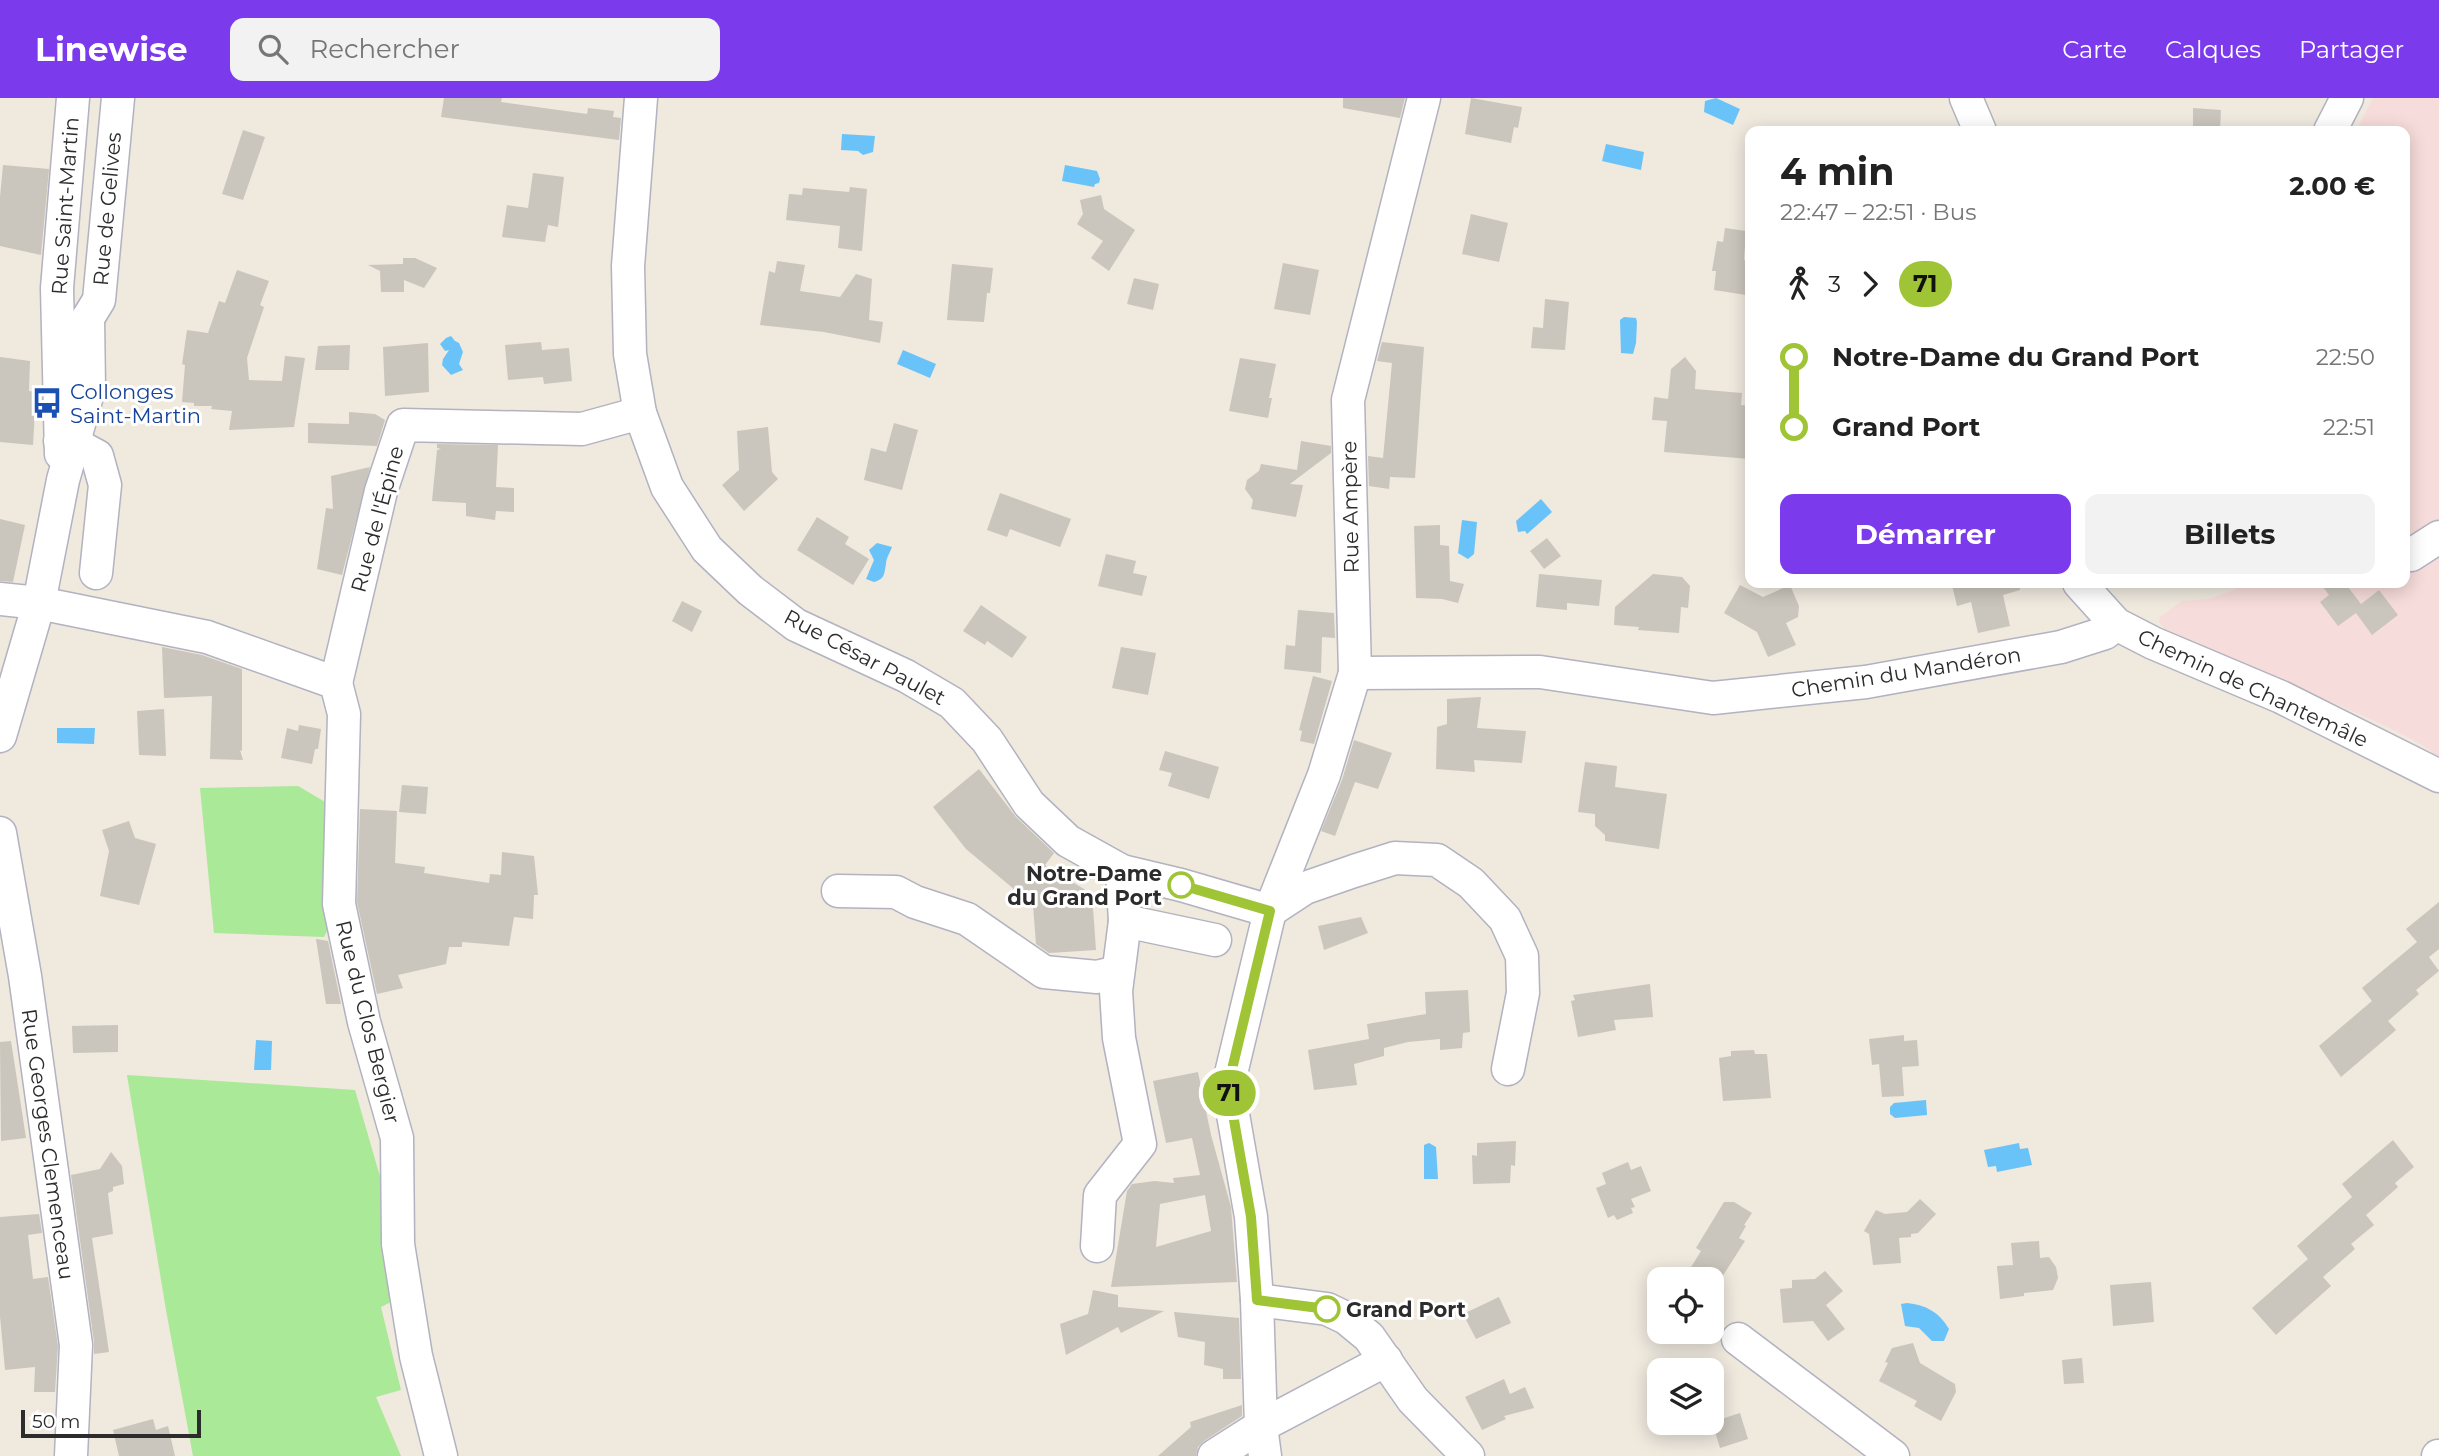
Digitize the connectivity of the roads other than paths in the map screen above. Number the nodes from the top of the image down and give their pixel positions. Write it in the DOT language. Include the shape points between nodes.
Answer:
graph roads {
  1 [pos="73,98"];
  2 [pos="118,98"];
  3 [pos="641,98"];
  4 [pos="1424,98"];
  5 [pos="1966,98"];
  6 [pos="2347,98"];
  7 [pos="1978,126"];
  8 [pos="2333,126"];
  9 [pos="74,315"];
  10 [pos="640,413"];
  11 [pos="67,442"];
  12 [pos="2439,537"];
  13 [pos="2412,555"];
  14 [pos="96,573"];
  15 [pos="2084,588"];
  16 [pos="0,598"];
  17 [pos="38,603"];
  18 [pos="2116,624"];
  19 [pos="1355,673"];
  20 [pos="335,683"];
  21 [pos="0,736"];
  22 [pos="2439,776"];
  23 [pos="1,845"];
  24 [pos="1122,871"];
  25 [pos="838,891"];
  26 [pos="1270,911"];
  27 [pos="1125,921"];
  28 [pos="1215,940"];
  29 [pos="1117,972"];
  30 [pos="13,977"];
  31 [pos="1508,1069"];
  32 [pos="1097,1246"];
  33 [pos="1257,1300"];
  34 [pos="1738,1339"];
  35 [pos="1386,1360"];
  36 [pos="1263,1441"];
  37 [pos="71,1456"];
  38 [pos="441,1456"];
  39 [pos="1214,1456"];
  40 [pos="1468,1456"];
  41 [pos="1893,1456"];
  1 -- 9 [label="street, Rue Saint-Martin" via="57,288"];
  2 -- 9 [label="street, Rue de Gelives" via="99,300"];
  3 -- 10 [label="street, Rue César Paulet" via="628,266 630,354"];
  4 -- 19 [label="street, Rue Ampère" via="1348,400"];
  5 -- 7 [label="street"];
  6 -- 8 [label="street"];
  9 -- 11 [label="street, Rue Saint-Martin" via="89,389"];
  10 -- 20 [label="street, Rue de l'Épine" via="582,429 403,425 381,491"];
  10 -- 24 [label="street, Rue César Paulet" via="667,487 707,549 750,590 796,625 952,703 987,740 1029,804 1051,827"];
  11 -- 14 [label="street" via="97,456 105,485"];
  11 -- 17 [label="street, Rue Saint-Martin"];
  12 -- 13 [label="street"];
  15 -- 18 [label="street, Chemin de Chantemâle"];
  16 -- 17 [label="street"];
  17 -- 20 [label="street" via="207,636"];
  17 -- 21 [label="street"];
  18 -- 19 [label="street, Chemin du Mandéron" via="2105,633 2060,647 1866,682 1713,698 1540,672"];
  18 -- 22 [label="street, Chemin de Chantemâle" via="2281,697"];
  19 -- 26 [label="street, Rue Ampère" via="1324,775"];
  20 -- 38 [label="street, Rue du Clos Bergier" via="344,714 339,904 364,1023 397,1138 398,1244 416,1356"];
  23 -- 30 [label="street, Rue Georges Clemenceau"];
  24 -- 26 [label="street, Rue César Paulet"];
  24 -- 27 [label="street"];
  25 -- 29 [label="street" via="896,892 967,919 1044,972 1097,977"];
  26 -- 31 [label="street" via="1305,888 1354,871 1395,859 1437,860 1471,883 1505,919 1522,956 1523,993"];
  26 -- 33 [label="street, Rue Ampère" via="1228,1086 1251,1217"];
  27 -- 28 [label="street"];
  27 -- 29 [label="street"];
  29 -- 32 [label="street" via="1119,1038 1140,1144 1100,1195"];
  30 -- 37 [label="street, Rue Georges Clemenceau" via="75,1345"];
  33 -- 35 [label="street" via="1327,1309 1368,1337"];
  33 -- 36 [label="street, Rue Ampère"];
  34 -- 41 [label="street"];
  35 -- 36 [label="street"];
  35 -- 40 [label="street" via="1413,1400"];
  36 -- 39 [label="street"];
}
